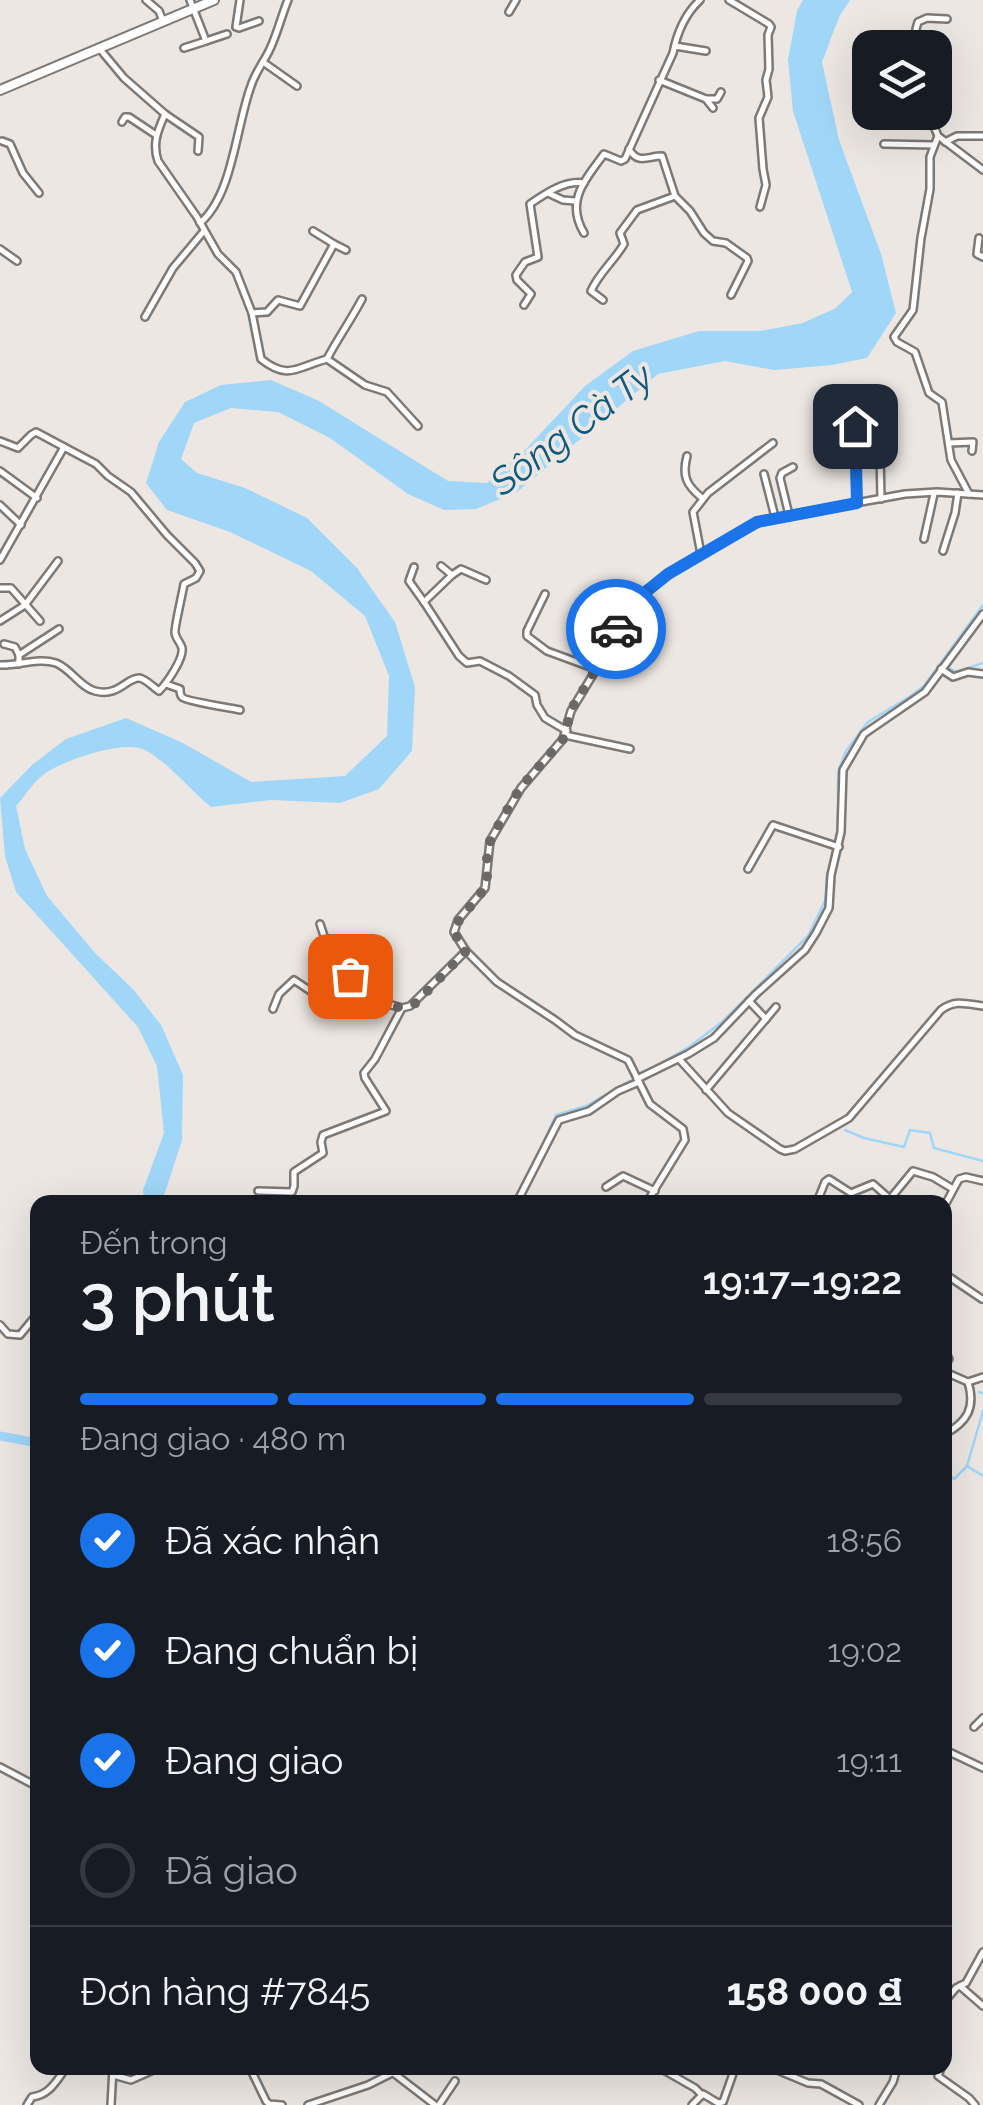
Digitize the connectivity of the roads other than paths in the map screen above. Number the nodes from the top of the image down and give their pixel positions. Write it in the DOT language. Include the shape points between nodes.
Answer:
graph roads {
  1 [pos="146,0"];
  2 [pos="214,0"];
  3 [pos="240,0"];
  4 [pos="288,0"];
  5 [pos="516,0"];
  6 [pos="700,0"];
  7 [pos="729,0"];
  8 [pos="739,3"];
  9 [pos="192,4"];
  10 [pos="509,12"];
  11 [pos="947,19"];
  12 [pos="163,21"];
  13 [pos="259,21"];
  14 [pos="916,30"];
  15 [pos="228,34"];
  16 [pos="206,41"];
  17 [pos="674,46"];
  18 [pos="100,48"];
  19 [pos="184,48"];
  20 [pos="706,52"];
  21 [pos="263,61"];
  22 [pos="659,80"];
  23 [pos="298,86"];
  24 [pos="0,90"];
  25 [pos="721,92"];
  26 [pos="706,99"];
  27 [pos="713,108"];
  28 [pos="166,114"];
  29 [pos="122,122"];
  30 [pos="936,130"];
  31 [pos="156,135"];
  32 [pos="10,136"];
  33 [pos="938,136"];
  34 [pos="983,136"];
  35 [pos="1,141"];
  36 [pos="944,142"];
  37 [pos="884,144"];
  38 [pos="934,144"];
  39 [pos="630,149"];
  40 [pos="198,151"];
  41 [pos="983,170"];
  42 [pos="584,182"];
  43 [pos="39,193"];
  44 [pos="549,193"];
  45 [pos="675,196"];
  46 [pos="576,202"];
  47 [pos="760,207"];
  48 [pos="200,223"];
  49 [pos="313,230"];
  50 [pos="204,231"];
  51 [pos="584,234"];
  52 [pos="979,238"];
  53 [pos="334,244"];
  54 [pos="0,249"];
  55 [pos="346,250"];
  56 [pos="983,257"];
  57 [pos="17,261"];
  58 [pos="732,295"];
  59 [pos="362,299"];
  60 [pos="603,300"];
  61 [pos="524,305"];
  62 [pos="252,312"];
  63 [pos="145,317"];
  64 [pos="327,359"];
  65 [pos="418,426"];
  66 [pos="825,436"];
  67 [pos="890,439"];
  68 [pos="0,441"];
  69 [pos="773,443"];
  70 [pos="949,443"];
  71 [pos="64,447"];
  72 [pos="972,451"];
  73 [pos="688,456"];
  74 [pos="793,467"];
  75 [pos="0,471"];
  76 [pos="764,474"];
  77 [pos="934,492"];
  78 [pos="958,493"];
  79 [pos="969,494"];
  80 [pos="983,495"];
  81 [pos="37,498"];
  82 [pos="702,498"];
  83 [pos="881,498"];
  84 [pos="857,503"];
  85 [pos="0,505"];
  86 [pos="790,515"];
  87 [pos="775,518"];
  88 [pos="21,525"];
  89 [pos="924,540"];
  90 [pos="943,551"];
  91 [pos="701,554"];
  92 [pos="0,560"];
  93 [pos="58,561"];
  94 [pos="441,566"];
  95 [pos="414,567"];
  96 [pos="452,574"];
  97 [pos="486,580"];
  98 [pos="0,588"];
  99 [pos="545,594"];
  100 [pos="424,602"];
  101 [pos="25,605"];
  102 [pos="983,614"];
  103 [pos="0,621"];
  104 [pos="40,621"];
  105 [pos="980,626"];
  106 [pos="59,629"];
  107 [pos="4,644"];
  108 [pos="19,655"];
  109 [pos="19,664"];
  110 [pos="0,665"];
  111 [pos="596,669"];
  112 [pos="941,670"];
  113 [pos="983,674"];
  114 [pos="166,684"];
  115 [pos="240,710"];
  116 [pos="566,733"];
  117 [pos="630,750"];
  118 [pos="836,846"];
  119 [pos="748,869"];
  120 [pos="320,924"];
  121 [pos="466,951"];
  122 [pos="373,956"];
  123 [pos="343,986"];
  124 [pos="749,1001"];
  125 [pos="983,1006"];
  126 [pos="776,1007"];
  127 [pos="273,1008"];
  128 [pos="402,1008"];
  129 [pos="766,1019"];
  130 [pos="679,1059"];
  131 [pos="638,1081"];
  132 [pos="706,1090"];
  133 [pos="983,1181"];
  134 [pos="606,1187"];
  135 [pos="954,1189"];
  136 [pos="258,1191"];
  137 [pos="655,1191"];
  138 [pos="521,1195"];
  139 [pos="652,1195"];
  140 [pos="820,1195"];
  141 [pos="885,1195"];
  142 [pos="893,1195"];
  143 [pos="951,1195"];
  144 [pos="952,1279"];
  145 [pos="982,1299"];
  146 [pos="30,1323"];
  147 [pos="0,1325"];
  148 [pos="952,1372"];
  149 [pos="983,1377"];
  150 [pos="968,1382"];
  151 [pos="952,1430"];
  152 [pos="983,1718"];
  153 [pos="974,1727"];
  154 [pos="952,1753"];
  155 [pos="0,1767"];
  156 [pos="983,1768"];
  157 [pos="30,1783"];
  158 [pos="983,1952"];
  159 [pos="960,1986"];
  160 [pos="952,1993"];
  161 [pos="983,2006"];
  162 [pos="61,2075"];
  163 [pos="112,2075"];
  164 [pos="253,2075"];
  165 [pos="390,2075"];
  166 [pos="397,2075"];
  167 [pos="672,2075"];
  168 [pos="733,2075"];
  169 [pos="789,2075"];
  170 [pos="895,2075"];
  171 [pos="938,2075"];
  172 [pos="455,2080"];
  173 [pos="702,2094"];
  174 [pos="26,2105"];
  175 [pos="111,2105"];
  176 [pos="282,2105"];
  177 [pos="308,2105"];
  178 [pos="437,2105"];
  179 [pos="692,2105"];
  180 [pos="859,2105"];
  181 [pos="879,2105"];
  182 [pos="976,2105"];
  1 -- 12 [label="street"];
  2 -- 9 [label="street"];
  3 -- 13 [label="street" via="236,27"];
  4 -- 21 [label="street"];
  5 -- 10 [label="street"];
  6 -- 17 [label="street"];
  7 -- 8 [label="street"];
  8 -- 47 [label="street" via="771,27 768,97 759,118 766,184"];
  9 -- 12 [label="street"];
  9 -- 16 [label="street"];
  11 -- 14 [label="street" via="926,18"];
  12 -- 18 [label="street"];
  15 -- 16 [label="street"];
  16 -- 19 [label="street"];
  17 -- 20 [label="street"];
  17 -- 22 [label="street"];
  18 -- 24 [label="street"];
  18 -- 28 [label="street"];
  21 -- 23 [label="street"];
  21 -- 48 [label="street" via="224,187"];
  22 -- 26 [label="street"];
  22 -- 39 [label="street"];
  25 -- 26 [label="street" via="717,100"];
  26 -- 27 [label="street"];
  28 -- 31 [label="street"];
  28 -- 40 [label="street" via="200,137"];
  29 -- 31 [label="street" via="129,117"];
  30 -- 33 [label="street"];
  31 -- 48 [label="street" via="158,161"];
  32 -- 35 [label="street"];
  33 -- 36 [label="street"];
  33 -- 38 [label="street"];
  34 -- 36 [label="street"];
  35 -- 43 [label="street" via="10,144"];
  36 -- 41 [label="street"];
  37 -- 38 [label="street"];
  38 -- 70 [label="street" via="913,310 894,337 915,352 929,393 942,402"];
  39 -- 42 [label="street" via="623,161 604,154"];
  39 -- 45 [label="street" via="642,160 663,157"];
  42 -- 44 [label="street"];
  42 -- 46 [label="street"];
  44 -- 46 [label="street"];
  44 -- 61 [label="street" via="530,204 538,257 516,275 531,294"];
  45 -- 58 [label="street" via="708,238 748,259"];
  45 -- 60 [label="street" via="629,218 620,233 624,244 591,291"];
  46 -- 51 [label="street"];
  48 -- 50 [label="street"];
  49 -- 53 [label="street"];
  50 -- 62 [label="street" via="236,272"];
  50 -- 63 [label="street"];
  52 -- 56 [label="street" via="977,254"];
  53 -- 55 [label="street"];
  53 -- 62 [label="street" via="300,306 278,300 267,312"];
  54 -- 57 [label="street"];
  59 -- 64 [label="street"];
  62 -- 64 [label="street" via="260,356 274,369 290,372"];
  64 -- 65 [label="street" via="387,392"];
  66 -- 84 [label="street" via="856,428"];
  67 -- 83 [label="street" via="880,454"];
  68 -- 71 [label="street" via="18,448 36,432"];
  69 -- 82 [label="street"];
  70 -- 72 [label="street" via="970,441"];
  70 -- 79 [label="street"];
  71 -- 81 [label="street"];
  71 -- 114 [label="street" via="126,488 198,567 198,576 184,584 174,628 181,656"];
  73 -- 82 [label="street" via="686,482"];
  74 -- 86 [label="street" via="780,478"];
  75 -- 81 [label="street"];
  76 -- 87 [label="street"];
  77 -- 78 [label="street"];
  77 -- 83 [label="street"];
  77 -- 89 [label="street"];
  78 -- 79 [label="street"];
  78 -- 90 [label="street"];
  79 -- 80 [label="street"];
  81 -- 88 [label="street"];
  82 -- 91 [label="street" via="692,514"];
  83 -- 84 [label="street"];
  84 -- 86 [label="street"];
  85 -- 88 [label="street"];
  86 -- 87 [label="street"];
  87 -- 91 [label="street"];
  88 -- 92 [label="street"];
  91 -- 111 [label="street" via="627,607"];
  93 -- 101 [label="street"];
  94 -- 96 [label="street"];
  95 -- 100 [label="street" via="409,582"];
  96 -- 97 [label="street" via="461,569"];
  96 -- 100 [label="street"];
  98 -- 101 [label="street" via="11,588"];
  99 -- 111 [label="street" via="528,636 555,655"];
  100 -- 116 [label="street" via="462,660 509,676"];
  101 -- 103 [label="street"];
  101 -- 104 [label="street"];
  102 -- 105 [label="street"];
  105 -- 112 [label="street"];
  106 -- 108 [label="street"];
  107 -- 108 [label="street"];
  108 -- 109 [label="street"];
  109 -- 110 [label="street"];
  109 -- 114 [label="street" via="52,662 100,691 113,692 139,678 156,691"];
  111 -- 116 [label="street" via="572,708"];
  112 -- 113 [label="street"];
  112 -- 118 [label="street" via="923,694 859,741 842,772"];
  114 -- 115 [label="street" via="180,689 185,700"];
  116 -- 117 [label="street"];
  116 -- 121 [label="street" via="520,788 488,844 485,888 454,927"];
  118 -- 119 [label="street" via="772,825"];
  118 -- 124 [label="street" via="829,908 816,934"];
  120 -- 123 [label="street" via="326,942 313,960"];
  121 -- 128 [label="street" via="416,1003"];
  121 -- 131 [label="street" via="497,982 572,1033 628,1060"];
  122 -- 123 [label="street"];
  123 -- 127 [label="street" via="323,998 293,980"];
  123 -- 128 [label="street" via="358,982 369,998"];
  124 -- 129 [label="street"];
  124 -- 130 [label="street" via="714,1038"];
  125 -- 132 [label="street" via="961,1002 941,1010 854,1114 789,1151 728,1113"];
  126 -- 129 [label="street"];
  128 -- 136 [label="street" via="364,1073 386,1111 323,1135 324,1153 295,1170 292,1192"];
  129 -- 132 [label="street"];
  130 -- 131 [label="street"];
  130 -- 132 [label="street"];
  131 -- 137 [label="street" via="650,1104 686,1136"];
  131 -- 138 [label="street" via="559,1120"];
  133 -- 135 [label="street" via="961,1178"];
  134 -- 137 [label="street" via="623,1176"];
  135 -- 142 [label="street" via="913,1171"];
  135 -- 143 [label="street"];
  137 -- 139 [label="street"];
  140 -- 141 [label="street" via="829,1180 851,1193 872,1184"];
  144 -- 145 [label="street"];
  146 -- 147 [label="street" via="20,1335"];
  148 -- 150 [label="street"];
  149 -- 150 [label="street"];
  150 -- 151 [label="street" via="970,1414"];
  152 -- 153 [label="street"];
  154 -- 156 [label="street"];
  155 -- 157 [label="street"];
  158 -- 159 [label="street"];
  159 -- 160 [label="street"];
  159 -- 161 [label="street"];
  162 -- 174 [label="street"];
  163 -- 175 [label="street"];
  164 -- 176 [label="street" via="266,2101"];
  165 -- 177 [label="street"];
  166 -- 178 [label="street"];
  167 -- 173 [label="street"];
  168 -- 173 [label="street" via="723,2102"];
  169 -- 180 [label="street"];
  170 -- 181 [label="street"];
  171 -- 182 [label="street"];
  172 -- 178 [label="street"];
  173 -- 179 [label="street"];
}
